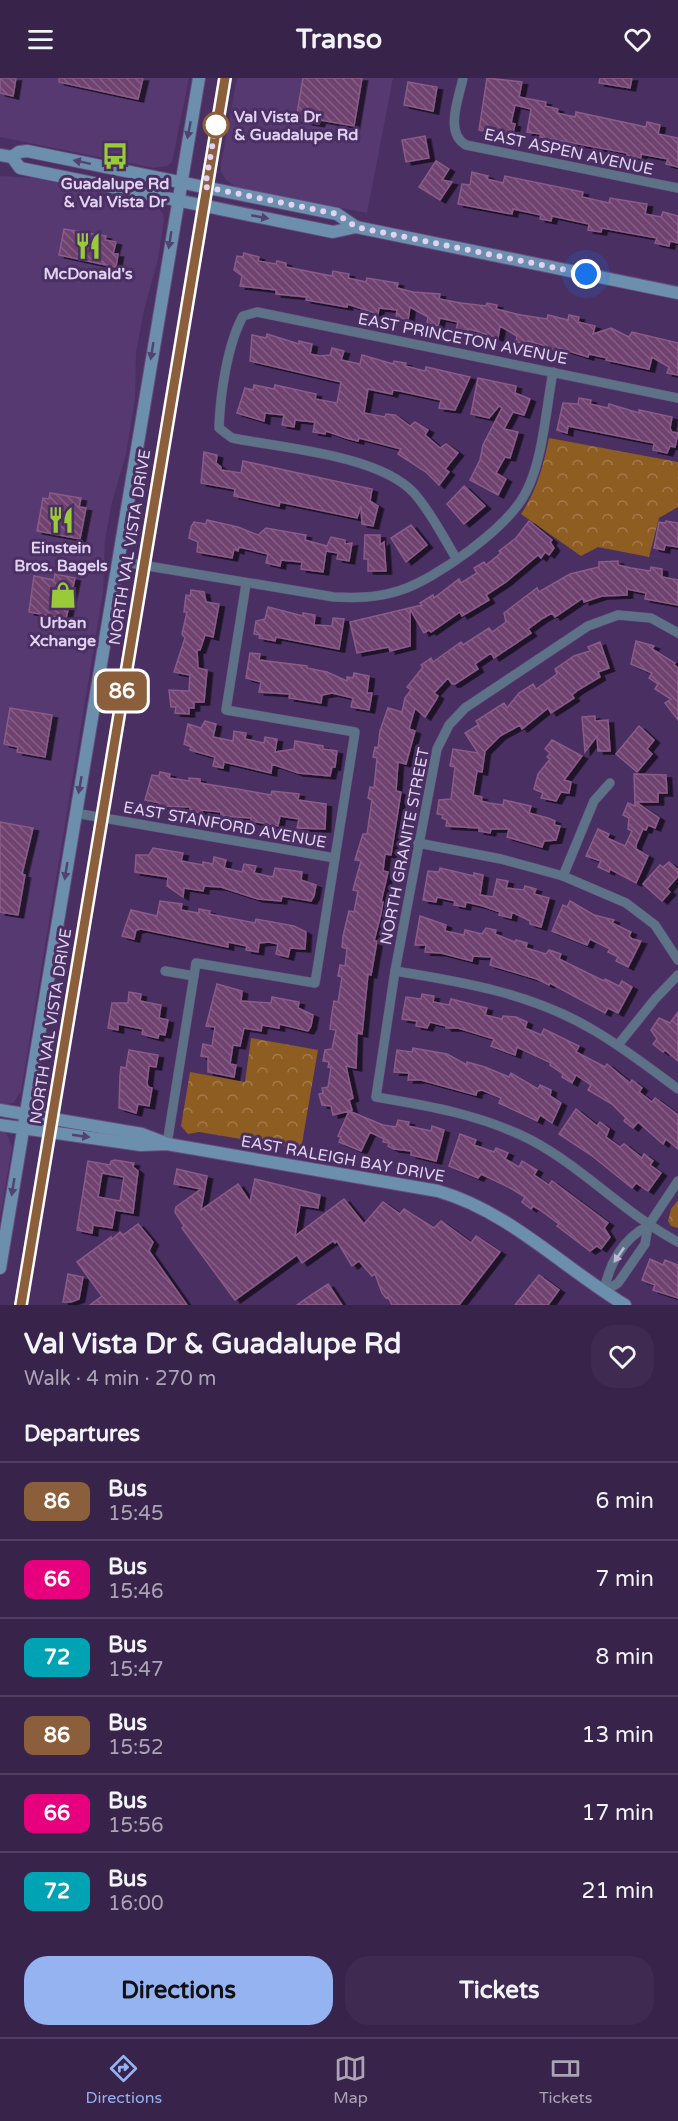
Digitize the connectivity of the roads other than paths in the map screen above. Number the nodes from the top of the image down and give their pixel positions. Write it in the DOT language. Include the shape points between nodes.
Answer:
graph roads {
  1 [pos="200,78"];
  2 [pos="225,78"];
  3 [pos="463,78"];
  4 [pos="6,156"];
  5 [pos="180,183"];
  6 [pos="205,187"];
  7 [pos="678,188"];
  8 [pos="177,200"];
  9 [pos="202,206"];
  10 [pos="356,227"];
  11 [pos="678,293"];
  12 [pos="553,372"];
  13 [pos="678,398"];
  14 [pos="456,558"];
  15 [pos="118,561"];
  16 [pos="142,565"];
  17 [pos="246,584"];
  18 [pos="678,633"];
  19 [pos="610,783"];
  20 [pos="75,813"];
  21 [pos="102,818"];
  22 [pos="418,843"];
  23 [pos="335,858"];
  24 [pos="563,876"];
  25 [pos="678,960"];
  26 [pos="165,971"];
  27 [pos="395,971"];
  28 [pos="678,975"];
  29 [pos="194,976"];
  30 [pos="618,1046"];
  31 [pos="678,1089"];
  32 [pos="0,1110"];
  33 [pos="25,1115"];
  34 [pos="0,1125"];
  35 [pos="51,1125"];
  36 [pos="23,1129"];
  37 [pos="167,1144"];
  38 [pos="678,1182"];
  39 [pos="648,1226"];
  40 [pos="678,1242"];
  41 [pos="0,1268"];
  42 [pos="604,1292"];
  43 [pos="21,1305"];
  44 [pos="625,1305"];
  1 -- 5 [label="main road, NORTH VAL VISTA DRIVE, one-way"];
  2 -- 6 [label="main road, NORTH VAL VISTA DRIVE"];
  3 -- 7 [label="street, EAST ASPEN AVENUE" via="454,129 457,138 472,146"];
  5 -- 4 [label="main road, one-way" via="27,151"];
  4 -- 8 [label="main road" via="20,168"];
  5 -- 6 [label="main road"];
  5 -- 8 [label="main road, NORTH VAL VISTA DRIVE"];
  6 -- 9 [label="main road, NORTH VAL VISTA DRIVE"];
  6 -- 10 [label="main road" via="337,214"];
  8 -- 9 [label="main road"];
  8 -- 15 [label="main road, NORTH VAL VISTA DRIVE, one-way"];
  9 -- 10 [label="main road, one-way" via="333,232"];
  9 -- 16 [label="main road, NORTH VAL VISTA DRIVE"];
  10 -- 11 [label="main road"];
  12 -- 13 [label="street, EAST PRINCETON AVENUE"];
  12 -- 14 [label="street" via="532,480 526,493 501,526"];
  12 -- 14 [label="street, EAST PRINCETON AVENUE" via="257,312 243,316 235,331 219,428 232,438 366,464 398,479 425,508"];
  14 -- 17 [label="street" via="411,586 366,598"];
  15 -- 16 [label="street"];
  15 -- 20 [label="main road, NORTH VAL VISTA DRIVE, one-way"];
  16 -- 17 [label="street"];
  16 -- 21 [label="main road, NORTH VAL VISTA DRIVE"];
  17 -- 23 [label="street" via="226,710 355,732"];
  18 -- 22 [label="street, NORTH GRANITE STREET" via="651,618 618,615 588,626 465,708 449,725 437,749"];
  19 -- 24 [label="street" via="594,801"];
  20 -- 21 [label="street, EAST STANFORD AVENUE"];
  20 -- 33 [label="main road, NORTH VAL VISTA DRIVE, one-way"];
  21 -- 23 [label="street, EAST STANFORD AVENUE"];
  21 -- 35 [label="main road, NORTH VAL VISTA DRIVE"];
  22 -- 24 [label="street"];
  22 -- 27 [label="street, NORTH GRANITE STREET"];
  23 -- 29 [label="street" via="315,983 196,963"];
  24 -- 25 [label="street" via="626,903 655,925"];
  26 -- 29 [label="street"];
  27 -- 30 [label="street" via="496,990 576,1021"];
  27 -- 39 [label="street, NORTH GRANITE STREET" via="376,1096 448,1109 532,1141"];
  28 -- 30 [label="street"];
  29 -- 37 [label="street"];
  30 -- 31 [label="street"];
  32 -- 33 [label="main road, EAST RALEIGH BAY DRIVE"];
  33 -- 35 [label="main road, EAST RALEIGH BAY DRIVE"];
  33 -- 36 [label="main road, NORTH VAL VISTA DRIVE"];
  34 -- 36 [label="main road, EAST RALEIGH BAY DRIVE"];
  35 -- 36 [label="main road, EAST RALEIGH BAY DRIVE"];
  35 -- 37 [label="main road, EAST RALEIGH BAY DRIVE" via="142,1134"];
  35 -- 43 [label="main road, NORTH VAL VISTA DRIVE"];
  36 -- 41 [label="main road, NORTH VAL VISTA DRIVE, one-way"];
  37 -- 42 [label="main road, EAST RALEIGH BAY DRIVE" via="402,1183 456,1196 501,1218"];
  38 -- 39 [label="street"];
  39 -- 40 [label="street"];
  39 -- 42 [label="street" via="645,1244 618,1283"];
  39 -- 42 [label="street, one-way" via="634,1233 607,1272"];
  42 -- 44 [label="main road, EAST RALEIGH BAY DRIVE"];
}
